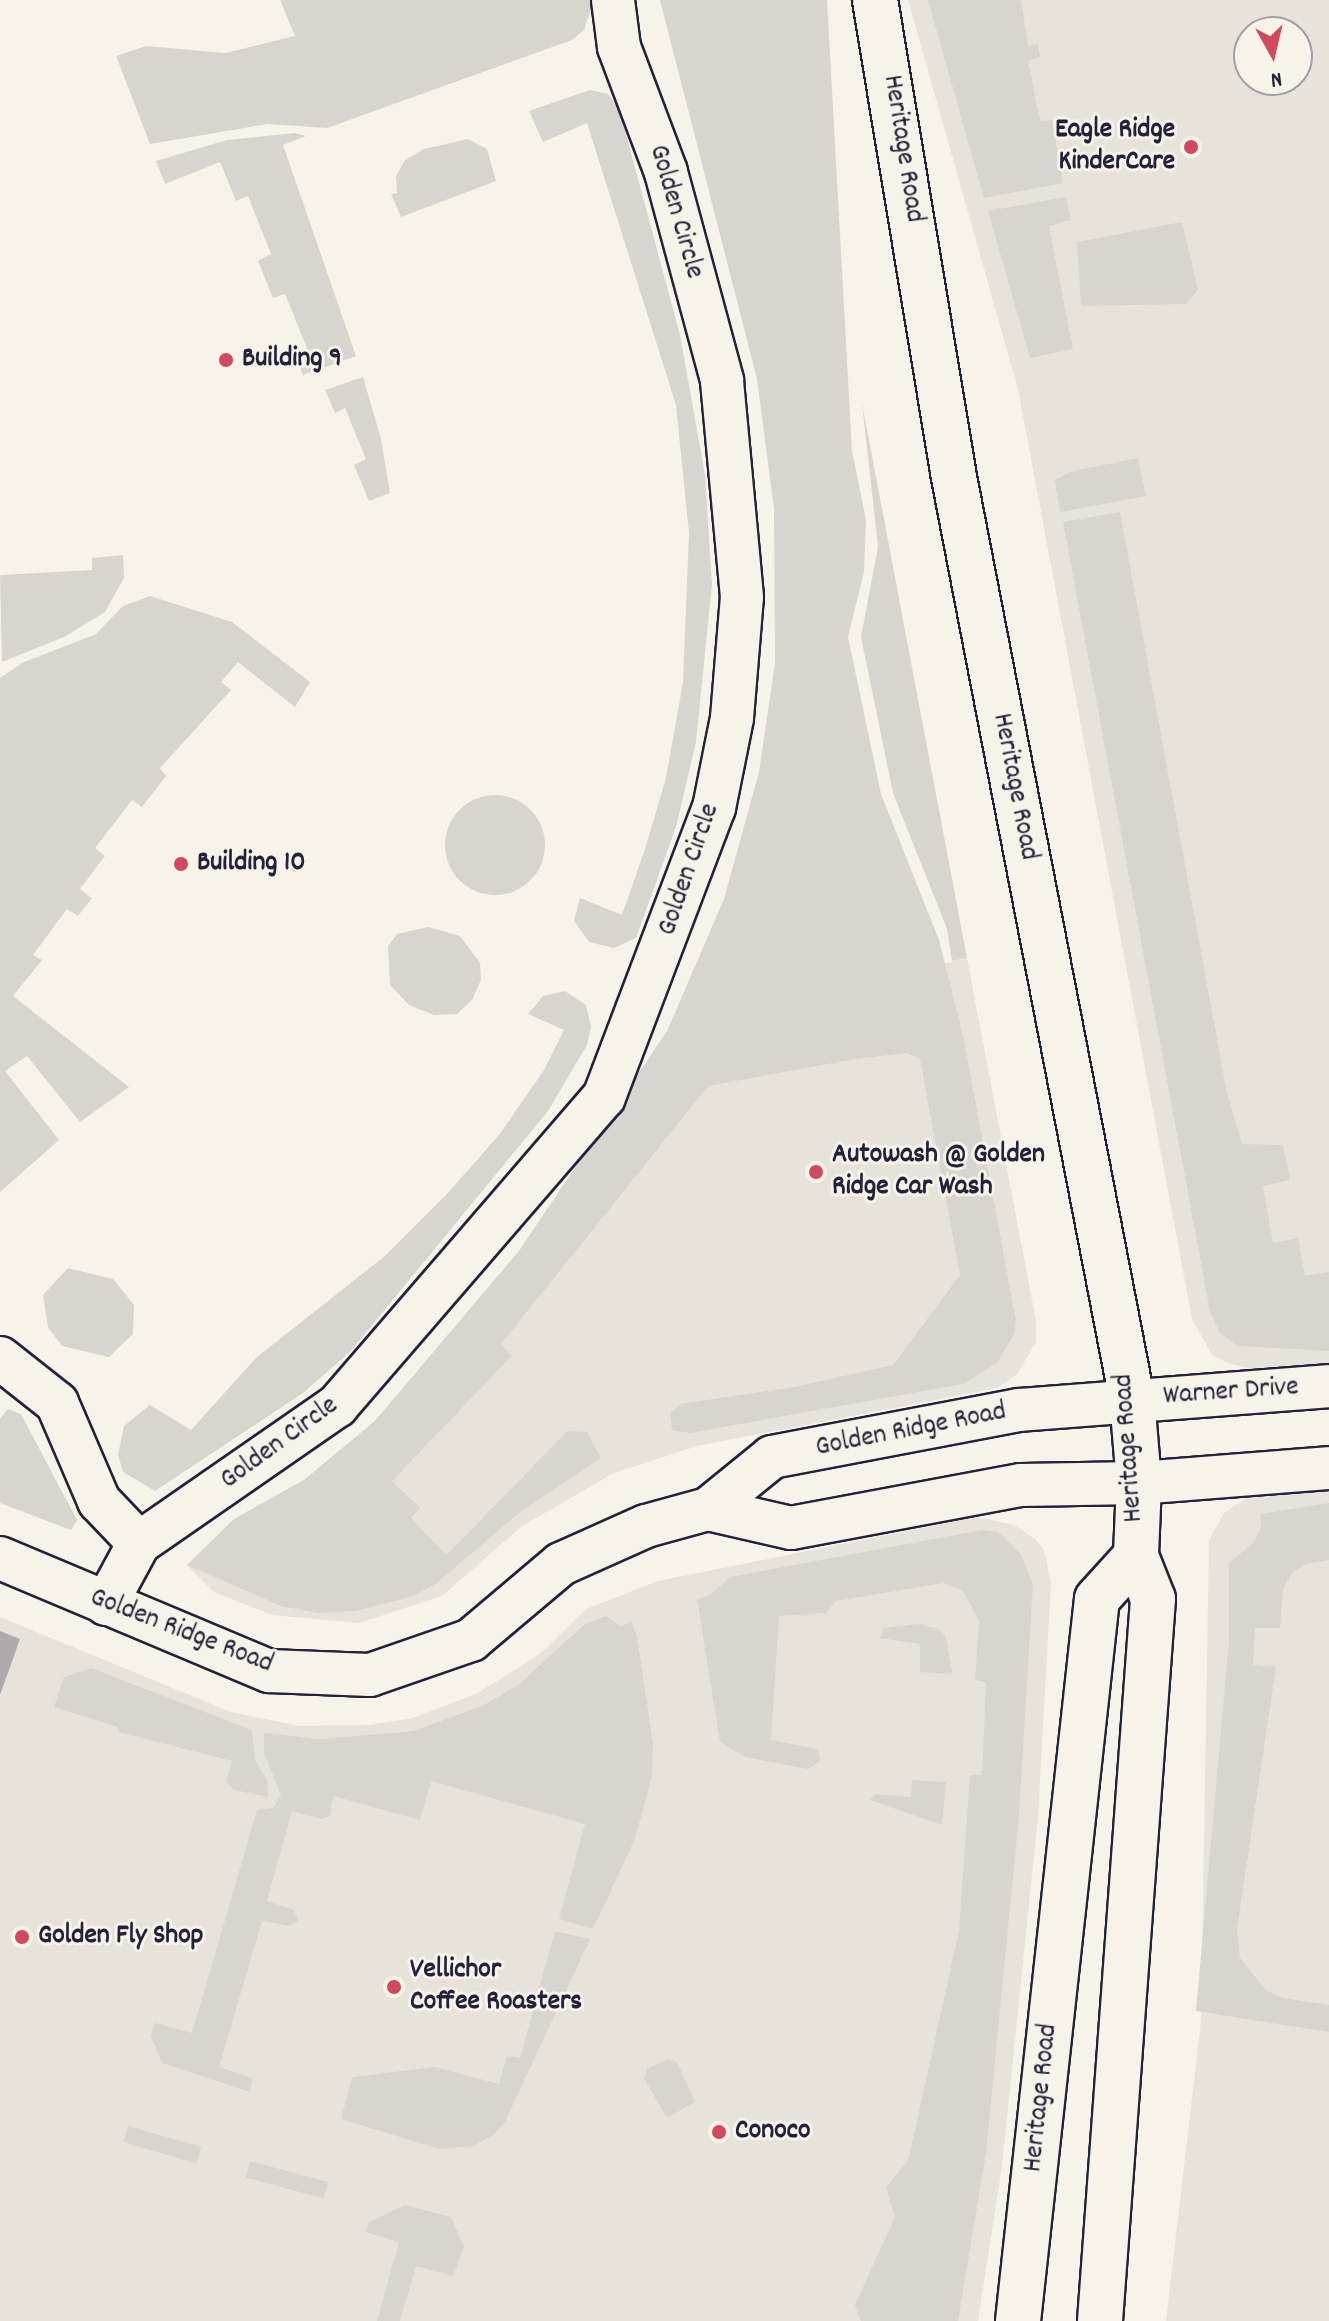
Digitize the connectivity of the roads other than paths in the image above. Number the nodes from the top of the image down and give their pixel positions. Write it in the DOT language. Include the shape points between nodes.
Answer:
graph roads {
  1 [pos="613,0"];
  2 [pos="879,6"];
  3 [pos="0,1358"];
  4 [pos="1329,1386"];
  5 [pos="1132,1399"];
  6 [pos="1329,1468"];
  7 [pos="1139,1483"];
  8 [pos="708,1509"];
  9 [pos="139,1543"];
  10 [pos="1136,1556"];
  11 [pos="0,1558"];
  12 [pos="106,1604"];
  13 [pos="1018,2321"];
  14 [pos="1100,2321"];
  1 -- 9 [label="street, Golden Circle" via="619,47 666,172 722,380 742,597 732,718 714,808 604,1097 337,1406"];
  2 -- 5 [label="main road, Heritage Road" via="953,472"];
  3 -- 9 [label="street" via="57,1403 99,1501"];
  4 -- 5 [label="street, Warner Drive"];
  5 -- 7 [label="main road, Heritage Road"];
  5 -- 8 [label="street, Golden Ridge Road" via="1019,1410 772,1457"];
  6 -- 7 [label="street"];
  7 -- 8 [label="street, Golden Ridge Road" via="1021,1485 791,1528"];
  7 -- 10 [label="main road, Heritage Road"];
  8 -- 12 [label="street, Golden Ridge Road" via="646,1526 561,1564 471,1640 370,1675 269,1671"];
  9 -- 12 [label="street, Golden Circle"];
  10 -- 13 [label="main road, Heritage Road" via="1097,1599"];
  10 -- 14 [label="main road, Heritage Road" via="1153,1599"];
  11 -- 12 [label="street, Golden Ridge Road"];
}
